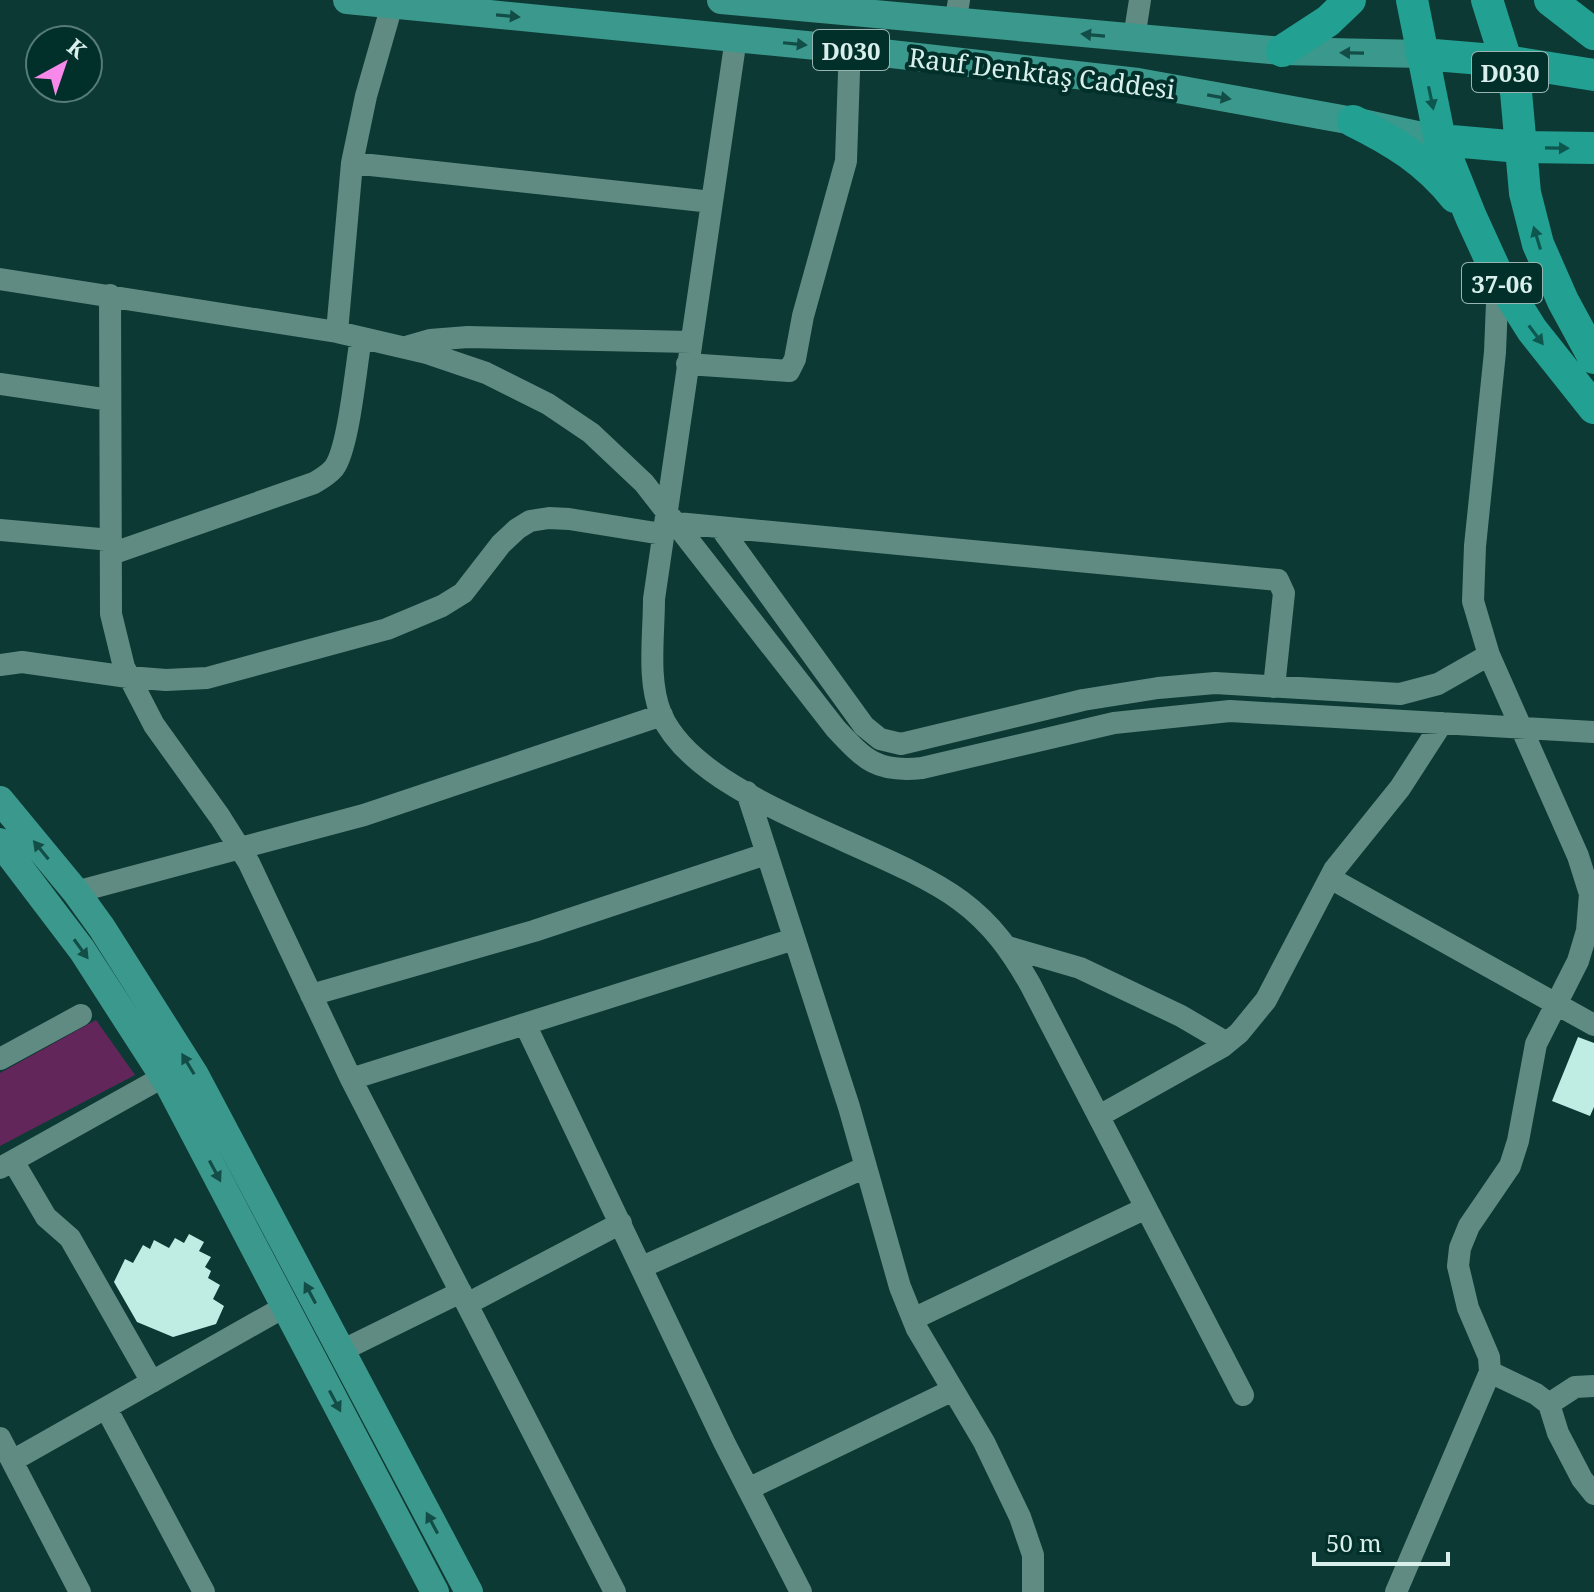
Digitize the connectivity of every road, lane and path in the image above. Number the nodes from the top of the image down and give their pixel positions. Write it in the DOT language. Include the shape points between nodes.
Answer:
graph roads {
  1 [pos="347,0"];
  2 [pos="721,0"];
  3 [pos="1140,0"];
  4 [pos="1350,0"];
  5 [pos="1412,0"];
  6 [pos="1487,0"];
  7 [pos="1550,0"];
  8 [pos="392,5"];
  9 [pos="817,5"];
  10 [pos="957,12"];
  11 [pos="1594,34"];
  12 [pos="736,38"];
  13 [pos="1134,38"];
  14 [pos="847,49"];
  15 [pos="1282,51"];
  16 [pos="1422,54"];
  17 [pos="1506,61"];
  18 [pos="1594,75"];
  19 [pos="1353,121"];
  20 [pos="1440,140"];
  21 [pos="1520,147"];
  22 [pos="1594,148"];
  23 [pos="352,163"];
  24 [pos="712,202"];
  25 [pos="1471,217"];
  26 [pos="1498,276"];
  27 [pos="0,279"];
  28 [pos="110,295"];
  29 [pos="337,332"];
  30 [pos="361,338"];
  31 [pos="404,348"];
  32 [pos="689,353"];
  33 [pos="1594,358"];
  34 [pos="0,384"];
  35 [pos="110,400"];
  36 [pos="1594,408"];
  37 [pos="668,522"];
  38 [pos="720,527"];
  39 [pos="0,530"];
  40 [pos="111,547"];
  41 [pos="1489,655"];
  42 [pos="0,665"];
  43 [pos="128,677"];
  44 [pos="1274,687"];
  45 [pos="662,715"];
  46 [pos="1442,723"];
  47 [pos="1524,729"];
  48 [pos="1594,732"];
  49 [pos="747,792"];
  50 [pos="0,800"];
  51 [pos="0,842"];
  52 [pos="240,848"];
  53 [pos="766,854"];
  54 [pos="1330,878"];
  55 [pos="76,892"];
  56 [pos="1592,895"];
  57 [pos="794,939"];
  58 [pos="1008,947"];
  59 [pos="311,995"];
  60 [pos="1556,1004"];
  61 [pos="81,1015"];
  62 [pos="525,1024"];
  63 [pos="1594,1025"];
  64 [pos="1227,1043"];
  65 [pos="0,1059"];
  66 [pos="163,1077"];
  67 [pos="351,1079"];
  68 [pos="1099,1116"];
  69 [pos="6,1164"];
  70 [pos="866,1167"];
  71 [pos="1146,1208"];
  72 [pos="621,1223"];
  73 [pos="642,1267"];
  74 [pos="464,1298"];
  75 [pos="286,1306"];
  76 [pos="913,1319"];
  77 [pos="341,1351"];
  78 [pos="1490,1372"];
  79 [pos="152,1382"];
  80 [pos="1594,1386"];
  81 [pos="953,1390"];
  82 [pos="1243,1395"];
  83 [pos="1549,1404"];
  84 [pos="106,1408"];
  85 [pos="0,1438"];
  86 [pos="12,1461"];
  87 [pos="748,1489"];
  88 [pos="1594,1494"];
  89 [pos="80,1592"];
  90 [pos="204,1592"];
  91 [pos="435,1592"];
  92 [pos="469,1592"];
  93 [pos="615,1592"];
  94 [pos="801,1592"];
  95 [pos="1033,1592"];
  96 [pos="1396,1592"];
  1 -- 8 [label="main road, Rauf Denktaş Caddesi / D030"];
  2 -- 9 [label="main road, Rauf Denktaş Caddesi"];
  3 -- 13 [label="street"];
  4 -- 15 [label="highway"];
  5 -- 16 [label="highway"];
  6 -- 17 [label="highway, D030"];
  7 -- 11 [label="highway"];
  8 -- 12 [label="main road, Rauf Denktaş Caddesi / D030, one-way"];
  8 -- 23 [label="street"];
  9 -- 10 [label="main road, Rauf Denktaş Caddesi"];
  13 -- 10 [label="main road, Rauf Denktaş Caddesi, one-way"];
  12 -- 14 [label="main road, Rauf Denktaş Caddesi / D030, one-way"];
  12 -- 24 [label="street"];
  13 -- 15 [label="main road, Rauf Denktaş Caddesi"];
  14 -- 19 [label="main road, Rauf Denktaş Caddesi / D030, one-way" via="1138,82"];
  14 -- 32 [label="street" via="846,161 789,371"];
  16 -- 15 [label="main road, Rauf Denktaş Caddesi, one-way"];
  16 -- 17 [label="highway, Rauf Denktaş Caddesi"];
  16 -- 20 [label="highway, one-way"];
  17 -- 18 [label="highway, Rauf Denktaş Caddesi"];
  17 -- 21 [label="highway, D030" via="1516,92"];
  19 -- 20 [label="main road, D030"];
  19 -- 25 [label="highway" via="1413,154"];
  20 -- 21 [label="highway"];
  20 -- 25 [label="highway, 37-06"];
  21 -- 22 [label="highway, one-way"];
  33 -- 21 [label="highway, 37-06, one-way" via="1538,244"];
  23 -- 24 [label="street"];
  23 -- 29 [label="street"];
  24 -- 32 [label="street"];
  25 -- 26 [label="highway, 37-06"];
  26 -- 36 [label="highway, 37-06, one-way" via="1532,330"];
  26 -- 41 [label="street" via="1473,601"];
  27 -- 28 [label="street"];
  28 -- 29 [label="street"];
  28 -- 35 [label="street"];
  29 -- 30 [label="street"];
  30 -- 31 [label="street"];
  30 -- 40 [label="street" via="344,445 334,469 314,483"];
  31 -- 32 [label="street" via="468,337"];
  31 -- 37 [label="street" via="486,373 548,404 591,433 644,483"];
  32 -- 37 [label="street"];
  34 -- 35 [label="street"];
  35 -- 40 [label="street"];
  37 -- 38 [label="street"];
  37 -- 43 [label="street" via="530,521 501,544 463,593 387,629 207,678"];
  37 -- 45 [label="street" via="654,599 655,690"];
  37 -- 46 [label="street" via="836,729 875,765 922,768 1114,723 1197,713"];
  38 -- 44 [label="street" via="864,726 880,739 901,744 1083,700 1158,688 1215,683"];
  38 -- 44 [label="street" via="1278,580 1284,593"];
  39 -- 40 [label="street"];
  40 -- 43 [label="street" via="111,614"];
  41 -- 44 [label="street" via="1438,684 1400,694"];
  41 -- 47 [label="street"];
  42 -- 43 [label="street" via="22,662"];
  43 -- 52 [label="street" via="154,725"];
  45 -- 49 [label="street" via="693,754"];
  45 -- 52 [label="street" via="364,815"];
  46 -- 47 [label="street"];
  46 -- 54 [label="street" via="1400,788"];
  47 -- 48 [label="street"];
  47 -- 56 [label="street"];
  49 -- 53 [label="street"];
  49 -- 58 [label="street" via="958,899"];
  55 -- 50 [label="main road, one-way"];
  51 -- 66 [label="main road, one-way" via="82,950"];
  52 -- 55 [label="street"];
  52 -- 59 [label="street"];
  53 -- 57 [label="street"];
  53 -- 59 [label="street" via="534,931"];
  54 -- 60 [label="street"];
  54 -- 64 [label="street" via="1266,1000"];
  77 -- 55 [label="main road, one-way" via="195,1075"];
  56 -- 60 [label="street" via="1578,961"];
  57 -- 62 [label="street"];
  57 -- 70 [label="street"];
  58 -- 64 [label="street" via="1080,968"];
  58 -- 68 [label="street"];
  59 -- 67 [label="street"];
  60 -- 63 [label="street"];
  60 -- 78 [label="street" via="1536,1044 1510,1166 1460,1248 1458,1266 1468,1308"];
  61 -- 65 [label="street"];
  62 -- 67 [label="street"];
  62 -- 72 [label="street"];
  64 -- 68 [label="street"];
  66 -- 69 [label="street"];
  66 -- 75 [label="main road, one-way"];
  67 -- 74 [label="street"];
  68 -- 71 [label="street"];
  69 -- 79 [label="street" via="46,1217 70,1238"];
  70 -- 73 [label="street"];
  70 -- 76 [label="street"];
  71 -- 76 [label="street"];
  71 -- 82 [label="street"];
  72 -- 73 [label="street"];
  72 -- 74 [label="street"];
  73 -- 87 [label="street"];
  74 -- 77 [label="street"];
  74 -- 93 [label="street"];
  75 -- 79 [label="street"];
  75 -- 91 [label="main road, one-way"];
  76 -- 81 [label="street"];
  92 -- 77 [label="main road, one-way"];
  78 -- 83 [label="street"];
  78 -- 96 [label="street"];
  79 -- 84 [label="street"];
  80 -- 83 [label="street" via="1575,1387"];
  81 -- 87 [label="street"];
  81 -- 95 [label="street" via="1020,1517 1033,1555"];
  83 -- 88 [label="street" via="1558,1433"];
  84 -- 86 [label="street"];
  84 -- 90 [label="street"];
  85 -- 86 [label="street"];
  86 -- 89 [label="street"];
  87 -- 94 [label="street"];
}
